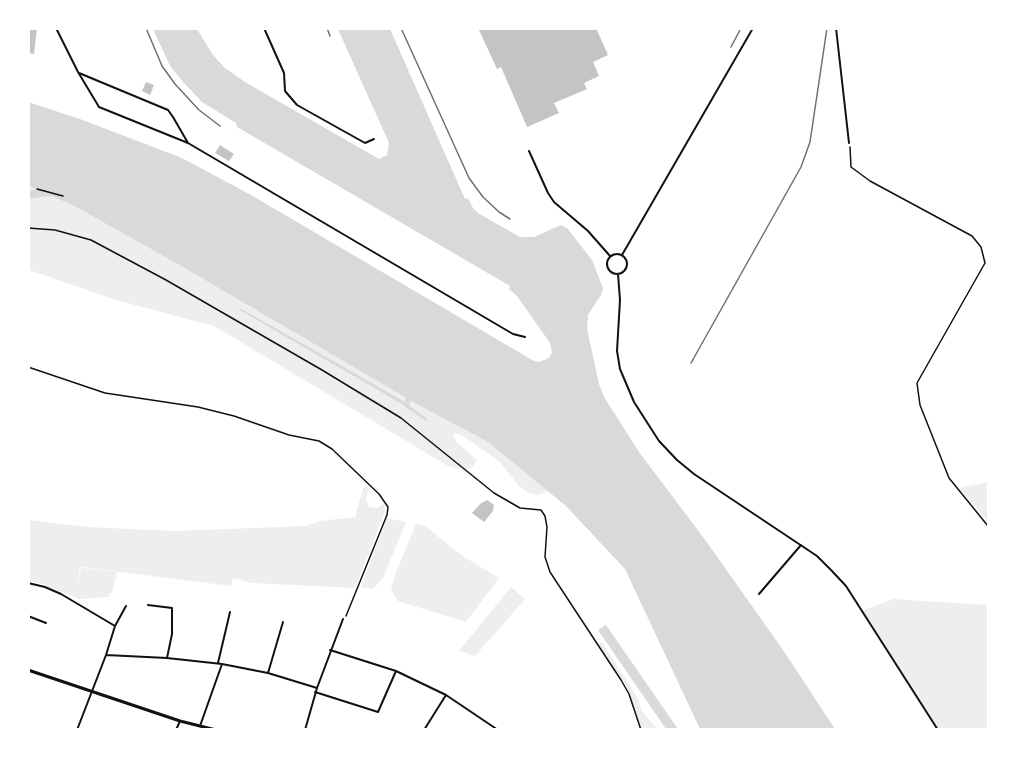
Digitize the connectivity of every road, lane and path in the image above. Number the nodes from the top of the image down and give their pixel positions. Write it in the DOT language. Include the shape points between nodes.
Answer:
graph roads {
  1 [pos="56,28"];
  2 [pos="264,28"];
  3 [pos="753,28"];
  4 [pos="836,28"];
  5 [pos="78,72"];
  6 [pos="374,138"];
  7 [pos="188,143"];
  8 [pos="849,143"];
  9 [pos="529,151"];
  10 [pos="37,189"];
  11 [pos="63,196"];
  12 [pos="28,228"];
  13 [pos="622,255"];
  14 [pos="610,256"];
  15 [pos="618,274"];
  16 [pos="525,337"];
  17 [pos="28,367"];
  18 [pos="988,526"];
  19 [pos="801,545"];
  20 [pos="28,583"];
  21 [pos="759,594"];
  22 [pos="148,605"];
  23 [pos="126,606"];
  24 [pos="230,612"];
  25 [pos="28,616"];
  26 [pos="344,619"];
  27 [pos="283,622"];
  28 [pos="46,623"];
  29 [pos="115,626"];
  30 [pos="330,650"];
  31 [pos="106,655"];
  32 [pos="167,658"];
  33 [pos="220,663"];
  34 [pos="28,670"];
  35 [pos="396,671"];
  36 [pos="268,673"];
  37 [pos="317,688"];
  38 [pos="92,692"];
  39 [pos="315,692"];
  40 [pos="446,695"];
  41 [pos="180,721"];
  42 [pos="200,726"];
  43 [pos="77,729"];
  44 [pos="176,729"];
  45 [pos="216,729"];
  46 [pos="305,729"];
  47 [pos="424,729"];
  48 [pos="498,729"];
  49 [pos="641,729"];
  50 [pos="938,729"];
  1 -- 5 [label="street"];
  2 -- 6 [label="street" via="284,73 285,91 297,105 365,143"];
  3 -- 13 [label="street"];
  4 -- 8 [label="street"];
  5 -- 7 [label="street" via="168,110"];
  5 -- 7 [label="street" via="99,107"];
  7 -- 16 [label="street" via="513,334"];
  8 -- 18 [label="path" via="851,167 972,236 981,247 985,262 917,383 920,405 949,478"];
  9 -- 14 [label="street" via="554,202"];
  10 -- 11 [label="path"];
  12 -- 49 [label="path" via="55,230 91,240 166,280 400,418 494,493 520,508 541,510 547,527 545,557 550,572 621,680"];
  13 -- 14 [label="street"];
  13 -- 15 [label="street" via="627,266"];
  14 -- 15 [label="street" via="607,268"];
  15 -- 19 [label="street" via="619,360 630,394 644,419 668,451 694,474"];
  17 -- 26 [label="path" via="105,393 198,406 319,441 332,449 388,507"];
  19 -- 21 [label="street"];
  19 -- 50 [label="street" via="846,586"];
  20 -- 29 [label="street" via="61,594"];
  22 -- 32 [label="street" via="172,608"];
  23 -- 29 [label="street"];
  24 -- 33 [label="street"];
  25 -- 28 [label="street"];
  26 -- 30 [label="street"];
  27 -- 36 [label="street"];
  29 -- 31 [label="street"];
  30 -- 35 [label="street"];
  30 -- 37 [label="street"];
  31 -- 32 [label="street"];
  31 -- 38 [label="street"];
  32 -- 33 [label="street"];
  33 -- 36 [label="street"];
  33 -- 42 [label="street"];
  34 -- 38 [label="street"];
  35 -- 39 [label="street" via="378,712"];
  35 -- 40 [label="street"];
  36 -- 37 [label="street"];
  37 -- 39 [label="street"];
  38 -- 41 [label="street"];
  38 -- 43 [label="street"];
  39 -- 46 [label="street"];
  40 -- 47 [label="street"];
  40 -- 48 [label="street"];
  41 -- 42 [label="street"];
  41 -- 44 [label="street"];
  42 -- 45 [label="street"];
}
